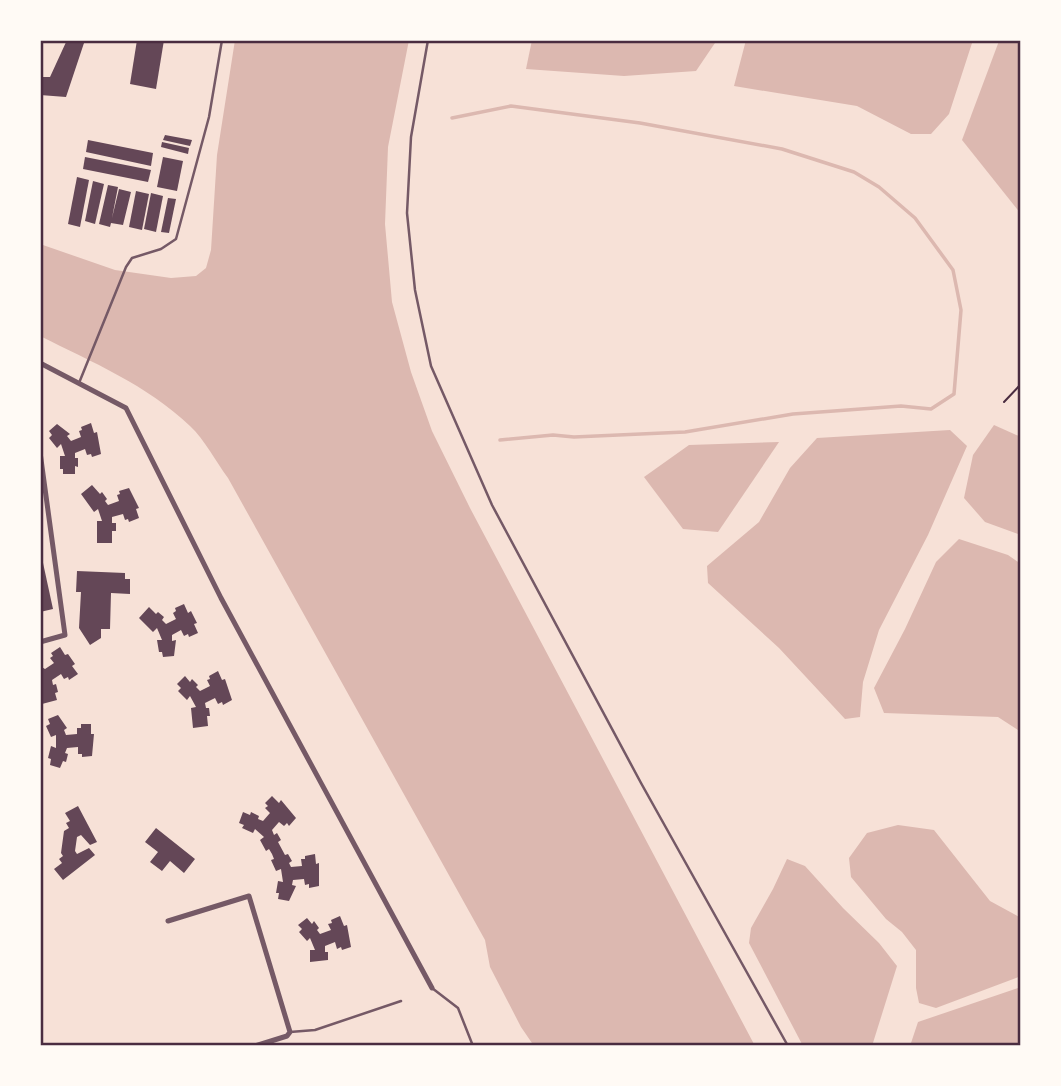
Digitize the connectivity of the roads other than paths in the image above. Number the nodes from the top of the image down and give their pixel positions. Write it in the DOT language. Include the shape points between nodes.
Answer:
graph roads {
  1 [pos="222,40"];
  2 [pos="428,40"];
  3 [pos="40,363"];
  4 [pos="79,383"];
  5 [pos="40,452"];
  6 [pos="40,642"];
  7 [pos="168,921"];
  8 [pos="432,988"];
  9 [pos="401,1002"];
  10 [pos="290,1032"];
  11 [pos="255,1046"];
  12 [pos="473,1046"];
  13 [pos="788,1046"];
  1 -- 4 [label="lane" via="209,117 176,239 132,258"];
  2 -- 13 [label="lane" via="411,137 407,213 415,290 431,366 492,505"];
  3 -- 4 [label="street"];
  4 -- 8 [label="street" via="126,408 227,609"];
  5 -- 6 [label="street" via="65,635"];
  7 -- 10 [label="street" via="249,896"];
  8 -- 12 [label="lane" via="458,1008"];
  9 -- 10 [label="lane" via="315,1030"];
  10 -- 11 [label="street"];
}
